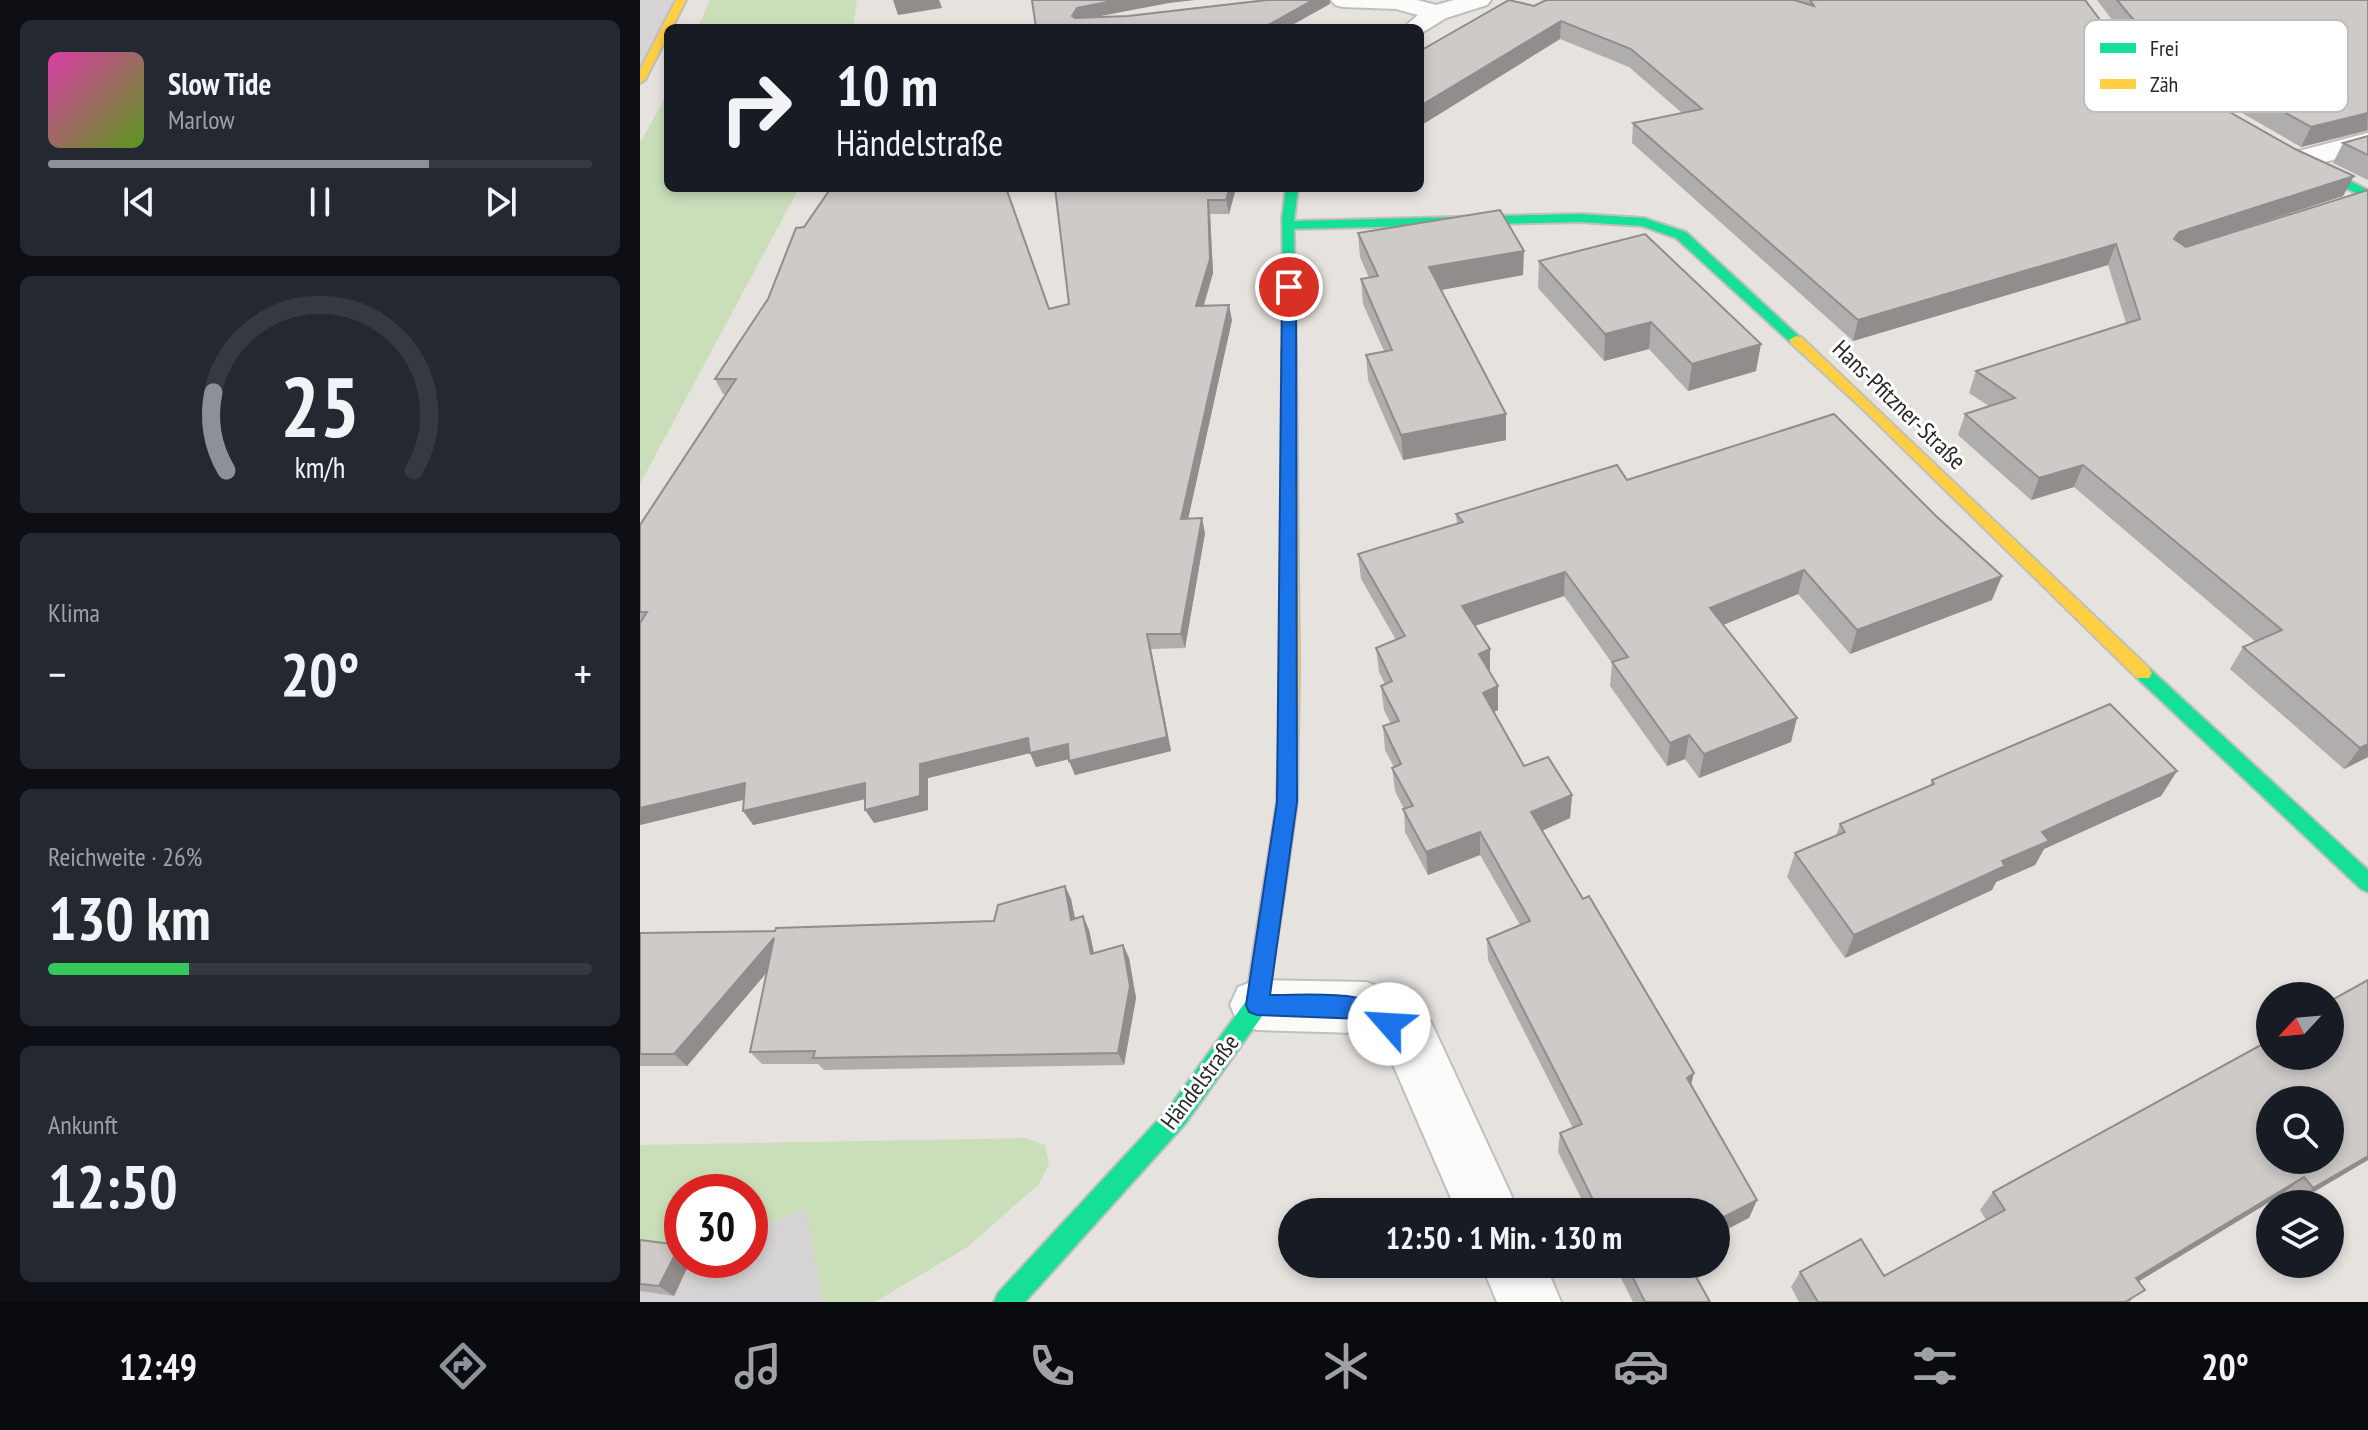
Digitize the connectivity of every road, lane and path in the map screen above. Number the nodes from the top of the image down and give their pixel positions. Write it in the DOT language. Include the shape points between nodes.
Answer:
graph roads {
  1 [pos="681,0"];
  2 [pos="1343,0"];
  3 [pos="1479,0"];
  4 [pos="1437,13"];
  5 [pos="669,24"];
  6 [pos="1421,24"];
  7 [pos="664,33"];
  8 [pos="640,80"];
  9 [pos="2368,142"];
  10 [pos="2291,156"];
  11 [pos="1292,192"];
  12 [pos="2368,195"];
  13 [pos="1289,225"];
  14 [pos="2368,883"];
  15 [pos="1257,1005"];
  16 [pos="1482,1198"];
  17 [pos="1518,1278"];
  18 [pos="1007,1302"];
  19 [pos="1529,1302"];
  1 -- 5 [label="street"];
  2 -- 4 [label="street" via="1397,2"];
  3 -- 4 [label="street"];
  4 -- 6 [label="street"];
  7 -- 8 [label="street"];
  9 -- 10 [label="street"];
  10 -- 12 [label="street"];
  11 -- 13 [label="street, Händelstraße"];
  13 -- 14 [label="street, Hans-Pfitzner-Straße" via="1579,219 1649,221 1681,235"];
  13 -- 15 [label="street, Händelstraße" via="1287,802"];
  15 -- 16 [label="street" via="1367,1008 1411,1041"];
  15 -- 18 [label="street, Händelstraße" via="1177,1116"];
  17 -- 19 [label="street"];
}
